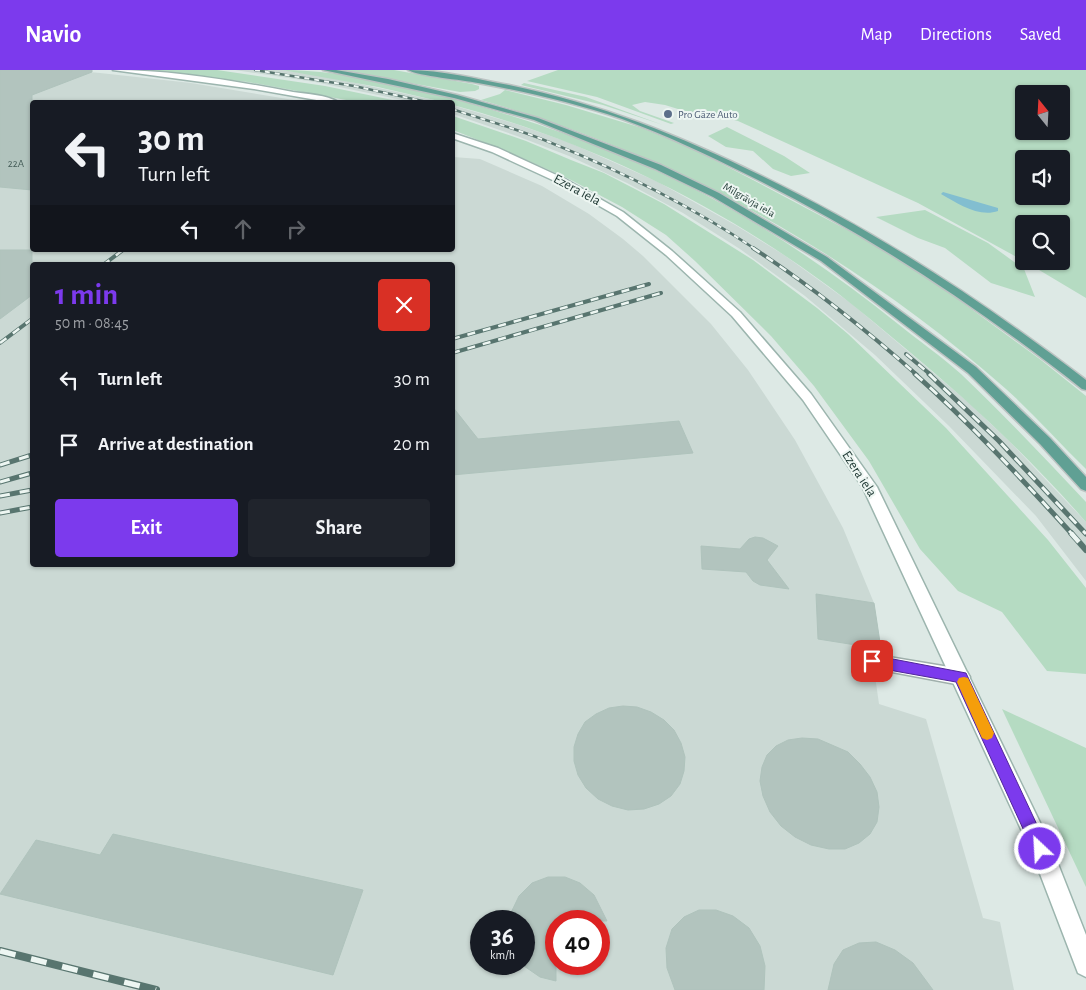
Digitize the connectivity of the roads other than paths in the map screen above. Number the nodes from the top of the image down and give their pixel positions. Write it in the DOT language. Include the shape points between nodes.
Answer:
graph roads {
  1 [pos="116,70"];
  2 [pos="326,70"];
  3 [pos="411,70"];
  4 [pos="459,70"];
  5 [pos="486,83"];
  6 [pos="486,91"];
  7 [pos="474,94"];
  8 [pos="455,96"];
  9 [pos="326,100"];
  10 [pos="455,135"];
  11 [pos="1086,386"];
  12 [pos="1086,486"];
  13 [pos="872,661"];
  14 [pos="961,677"];
  15 [pos="1086,964"];
  1 -- 9 [label="street" via="203,79"];
  2 -- 8 [label="main road, Mīlgrāvja iela"];
  3 -- 5 [label="main road, Mīlgrāvja iela"];
  4 -- 5 [label="main road"];
  5 -- 6 [label="main road" via="490,87"];
  5 -- 11 [label="main road, Mīlgrāvja iela" via="575,103 638,123 813,203 974,301"];
  7 -- 8 [label="main road"];
  8 -- 12 [label="main road, Mīlgrāvja iela" via="536,119 608,146 716,195 824,259 972,370"];
  10 -- 14 [label="street, Ezera iela" via="562,181 620,214 736,314 807,397 870,487"];
  13 -- 14 [label="street"];
  14 -- 15 [label="street, Ezera iela" via="1040,849"];
}
